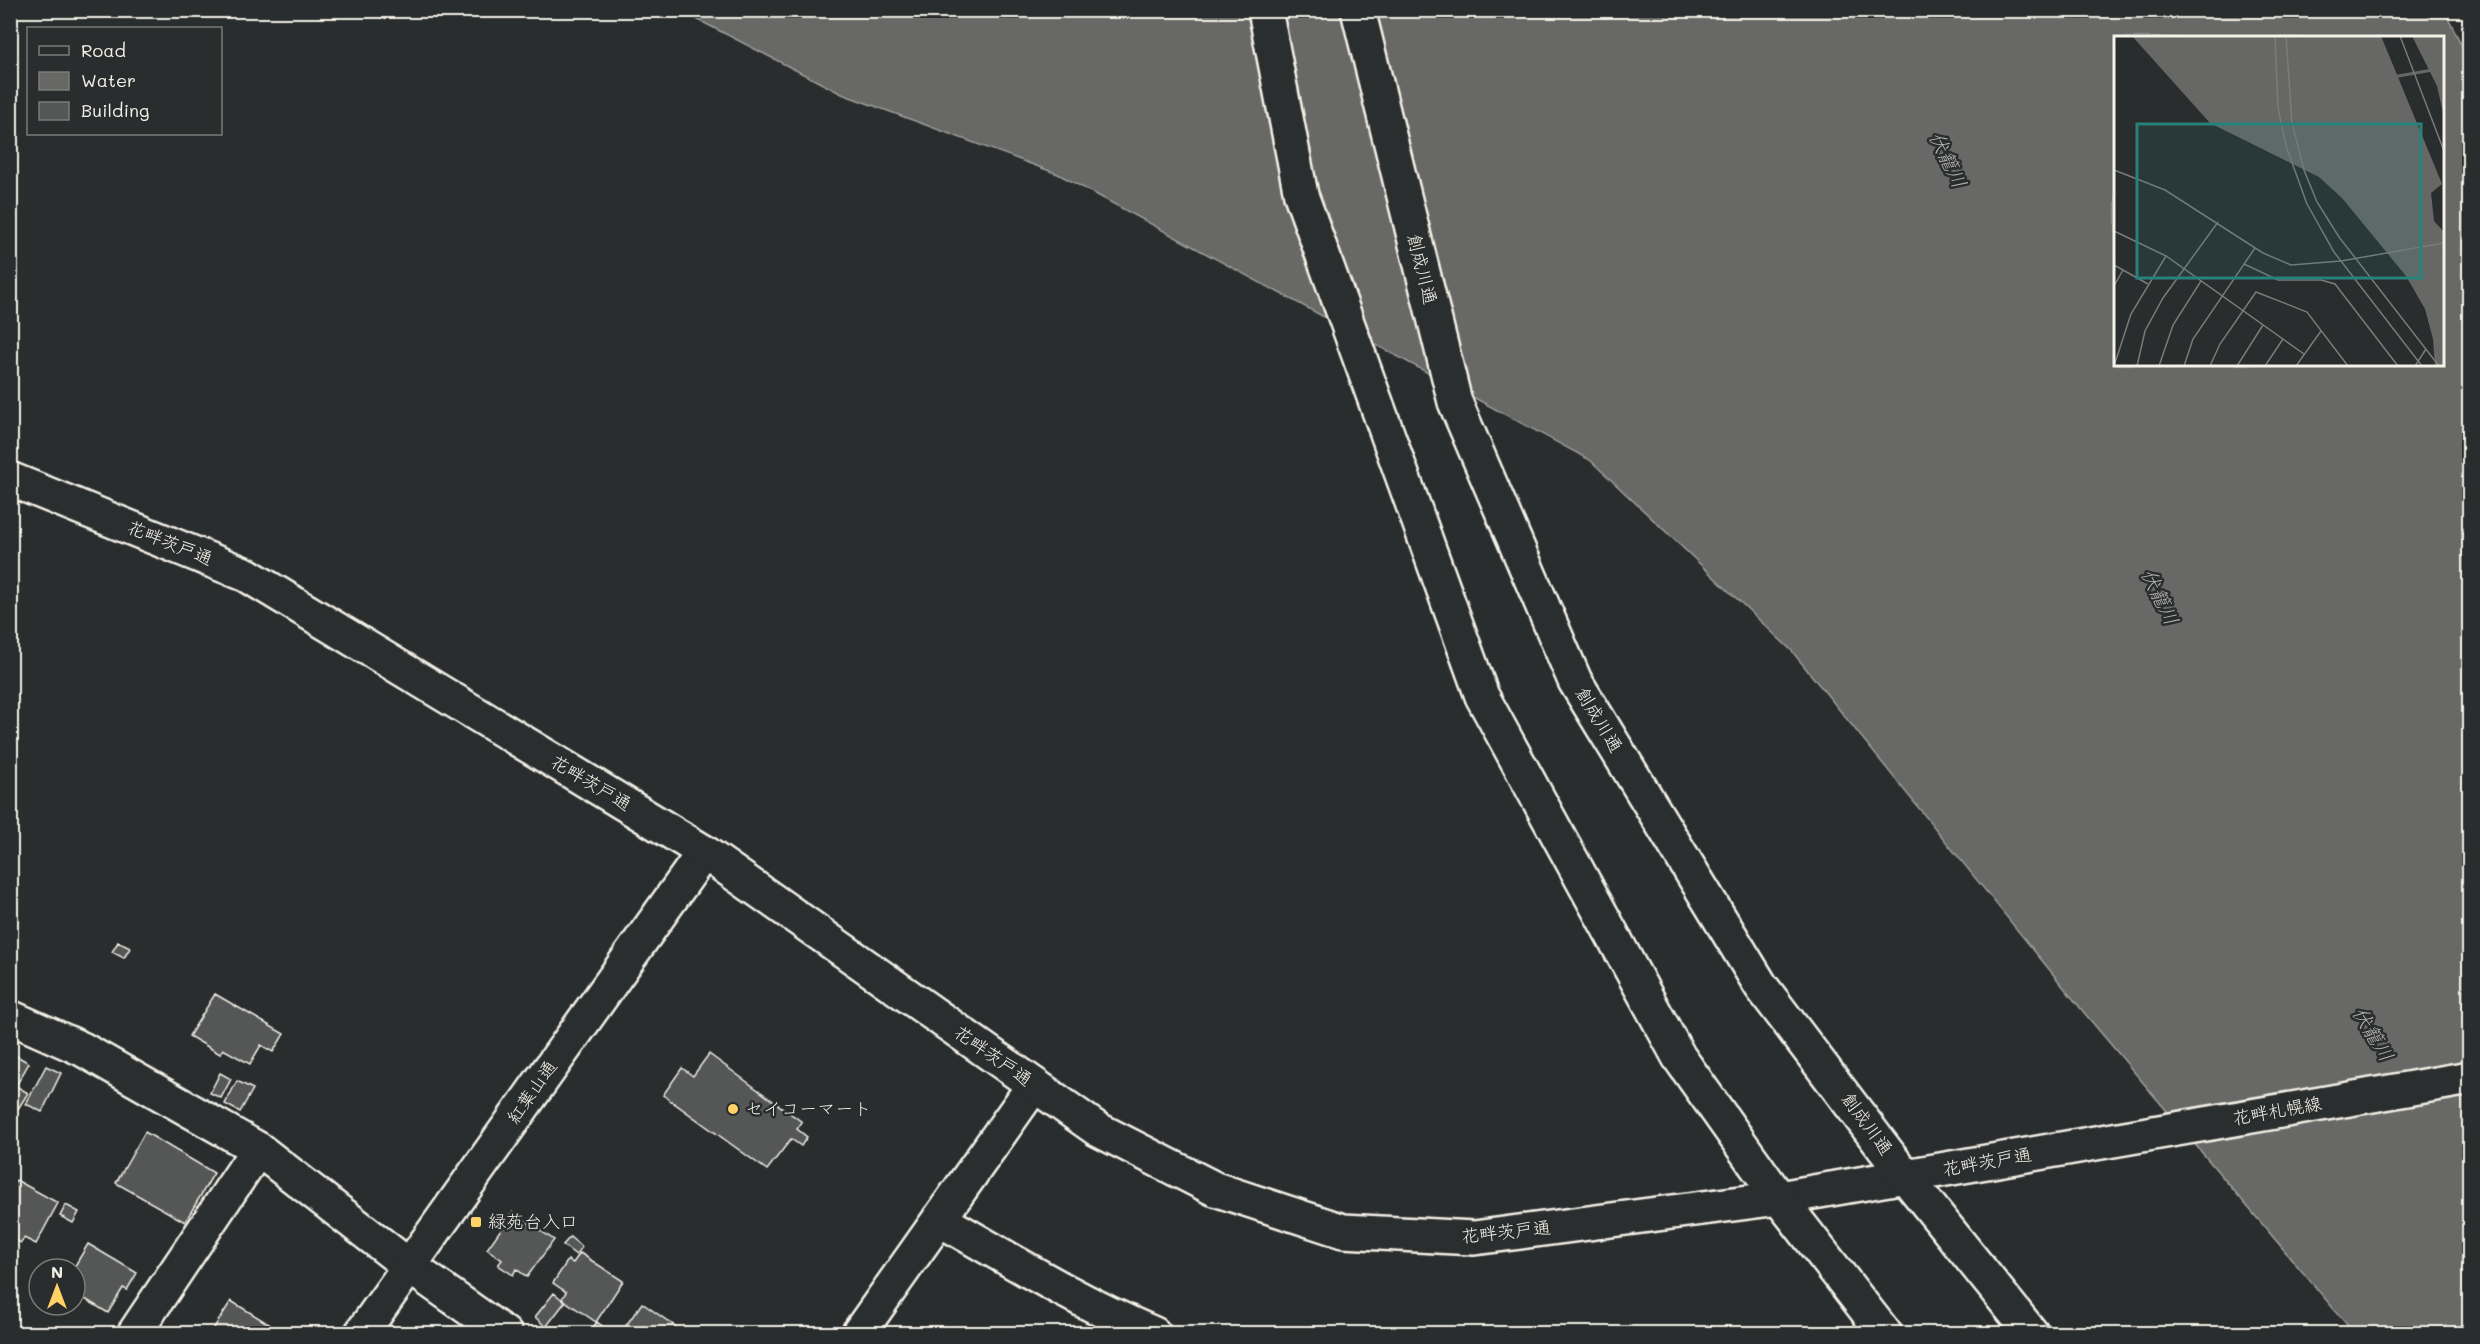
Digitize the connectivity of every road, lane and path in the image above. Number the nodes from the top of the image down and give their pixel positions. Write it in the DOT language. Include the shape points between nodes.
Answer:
graph roads {
  1 [pos="1265,10"];
  2 [pos="1358,10"];
  3 [pos="10,479"];
  4 [pos="704,852"];
  5 [pos="10,1017"];
  6 [pos="2469,1078"];
  7 [pos="1035,1085"];
  8 [pos="2085,1143"];
  9 [pos="258,1149"];
  10 [pos="1905,1176"];
  11 [pos="1779,1198"];
  12 [pos="939,1219"];
  13 [pos="409,1266"];
  14 [pos="134,1334"];
  15 [pos="360,1334"];
  16 [pos="504,1334"];
  17 [pos="858,1334"];
  18 [pos="1154,1334"];
  19 [pos="1885,1334"];
  20 [pos="2032,1334"];
  1 -- 11 [label="main road" via="1301,195 1482,696 1679,1058"];
  2 -- 10 [label="main road, 創成川通" via="1455,402 1575,681 1761,986"];
  3 -- 4 [label="main road, 花畔茨戸通" via="247,575"];
  4 -- 7 [label="main road, 花畔茨戸通"];
  4 -- 13 [label="main road, 紅葉山通"];
  5 -- 9 [label="main road" via="82,1049"];
  6 -- 8 [label="main road, 花畔札幌線"];
  7 -- 11 [label="main road, 花畔茨戸通" via="1097,1129 1215,1189 1343,1232 1474,1238"];
  7 -- 12 [label="main road"];
  8 -- 10 [label="main road, 花畔茨戸通"];
  9 -- 13 [label="main road"];
  9 -- 14 [label="main road"];
  10 -- 11 [label="main road, 花畔茨戸通"];
  10 -- 20 [label="main road, 創成川通"];
  11 -- 19 [label="main road"];
  12 -- 17 [label="main road"];
  12 -- 18 [label="main road" via="1068,1294"];
  13 -- 15 [label="main road, 紅葉山通"];
  13 -- 16 [label="main road"];
}
